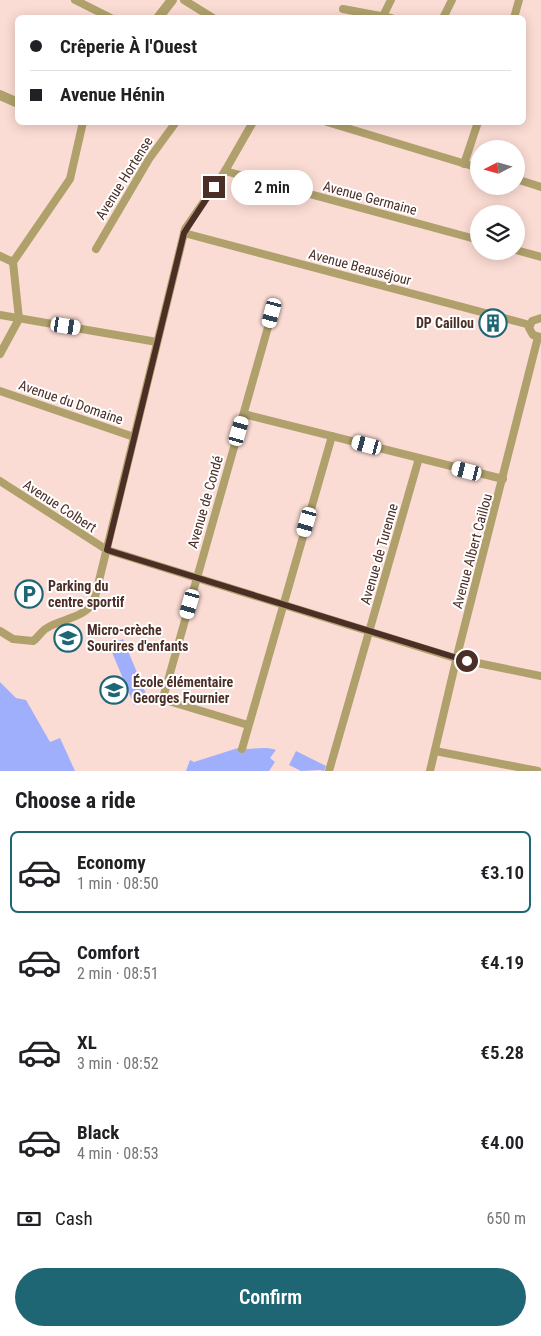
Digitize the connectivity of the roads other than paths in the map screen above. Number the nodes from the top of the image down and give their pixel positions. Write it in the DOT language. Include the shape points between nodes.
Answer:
graph roads {
  1 [pos="75,0"];
  2 [pos="172,0"];
  3 [pos="184,0"];
  4 [pos="391,0"];
  5 [pos="452,0"];
  6 [pos="519,0"];
  7 [pos="343,9"];
  8 [pos="105,15"];
  9 [pos="160,15"];
  10 [pos="207,15"];
  11 [pos="372,15"];
  12 [pos="383,15"];
  13 [pos="444,15"];
  14 [pos="515,15"];
  15 [pos="0,96"];
  16 [pos="15,102"];
  17 [pos="82,125"];
  18 [pos="174,125"];
  19 [pos="251,125"];
  20 [pos="337,125"];
  21 [pos="477,125"];
  22 [pos="464,164"];
  23 [pos="470,166"];
  24 [pos="226,171"];
  25 [pos="525,182"];
  26 [pos="541,187"];
  27 [pos="184,233"];
  28 [pos="470,238"];
  29 [pos="96,249"];
  30 [pos="525,253"];
  31 [pos="0,256"];
  32 [pos="541,257"];
  33 [pos="13,262"];
  34 [pos="272,313"];
  35 [pos="0,315"];
  36 [pos="541,318"];
  37 [pos="19,319"];
  38 [pos="530,325"];
  39 [pos="540,337"];
  40 [pos="157,342"];
  41 [pos="0,354"];
  42 [pos="0,391"];
  43 [pos="244,414"];
  44 [pos="332,436"];
  45 [pos="134,437"];
  46 [pos="419,458"];
  47 [pos="503,479"];
  48 [pos="0,481"];
  49 [pos="107,550"];
  50 [pos="197,578"];
  51 [pos="283,605"];
  52 [pos="0,630"];
  53 [pos="369,632"];
  54 [pos="458,660"];
  55 [pos="541,676"];
  56 [pos="248,726"];
  57 [pos="242,749"];
  58 [pos="435,751"];
  59 [pos="329,771"];
  60 [pos="430,771"];
  61 [pos="538,771"];
  1 -- 8 [label="street"];
  2 -- 9 [label="street"];
  3 -- 10 [label="street"];
  4 -- 12 [label="street"];
  5 -- 13 [label="street"];
  6 -- 14 [label="street"];
  7 -- 11 [label="street"];
  15 -- 16 [label="street"];
  17 -- 33 [label="street" via="70,179"];
  18 -- 29 [label="street, Avenue Hortense" via="143,168"];
  19 -- 24 [label="street"];
  20 -- 22 [label="street"];
  21 -- 22 [label="street"];
  22 -- 23 [label="street"];
  24 -- 27 [label="street"];
  24 -- 28 [label="street, Avenue Germaine"];
  25 -- 26 [label="street"];
  27 -- 38 [label="street, Avenue Beauséjour"];
  27 -- 40 [label="street"];
  30 -- 32 [label="street"];
  31 -- 33 [label="street"];
  33 -- 37 [label="street"];
  34 -- 43 [label="street, Avenue de Condé"];
  35 -- 37 [label="street"];
  36 -- 38 [label="street" via="534,319"];
  37 -- 40 [label="street"];
  37 -- 41 [label="street"];
  38 -- 39 [label="street" via="531,333"];
  39 -- 47 [label="street, Avenue Albert Caillou"];
  40 -- 45 [label="street"];
  42 -- 45 [label="street, Avenue du Domaine"];
  43 -- 44 [label="street"];
  43 -- 50 [label="street, Avenue de Condé"];
  44 -- 46 [label="street"];
  44 -- 51 [label="street"];
  45 -- 49 [label="street"];
  46 -- 47 [label="street"];
  46 -- 53 [label="street, Avenue de Turenne"];
  47 -- 54 [label="street, Avenue Albert Caillou"];
  48 -- 49 [label="street, Avenue Colbert"];
  49 -- 50 [label="street, Avenue Colbert"];
  49 -- 52 [label="street" via="92,606 47,628 33,641 13,639"];
  50 -- 51 [label="street, Avenue Colbert"];
  50 -- 56 [label="street, Avenue de Condé" via="163,698"];
  51 -- 53 [label="street, Avenue Colbert"];
  51 -- 56 [label="street"];
  53 -- 54 [label="street, Avenue Colbert"];
  53 -- 59 [label="street, Avenue de Turenne"];
  54 -- 55 [label="street, Avenue Colbert"];
  54 -- 58 [label="street, Avenue Albert Caillou"];
  56 -- 57 [label="street"];
  58 -- 60 [label="street, Avenue Albert Caillou"];
  58 -- 61 [label="street"];
}
